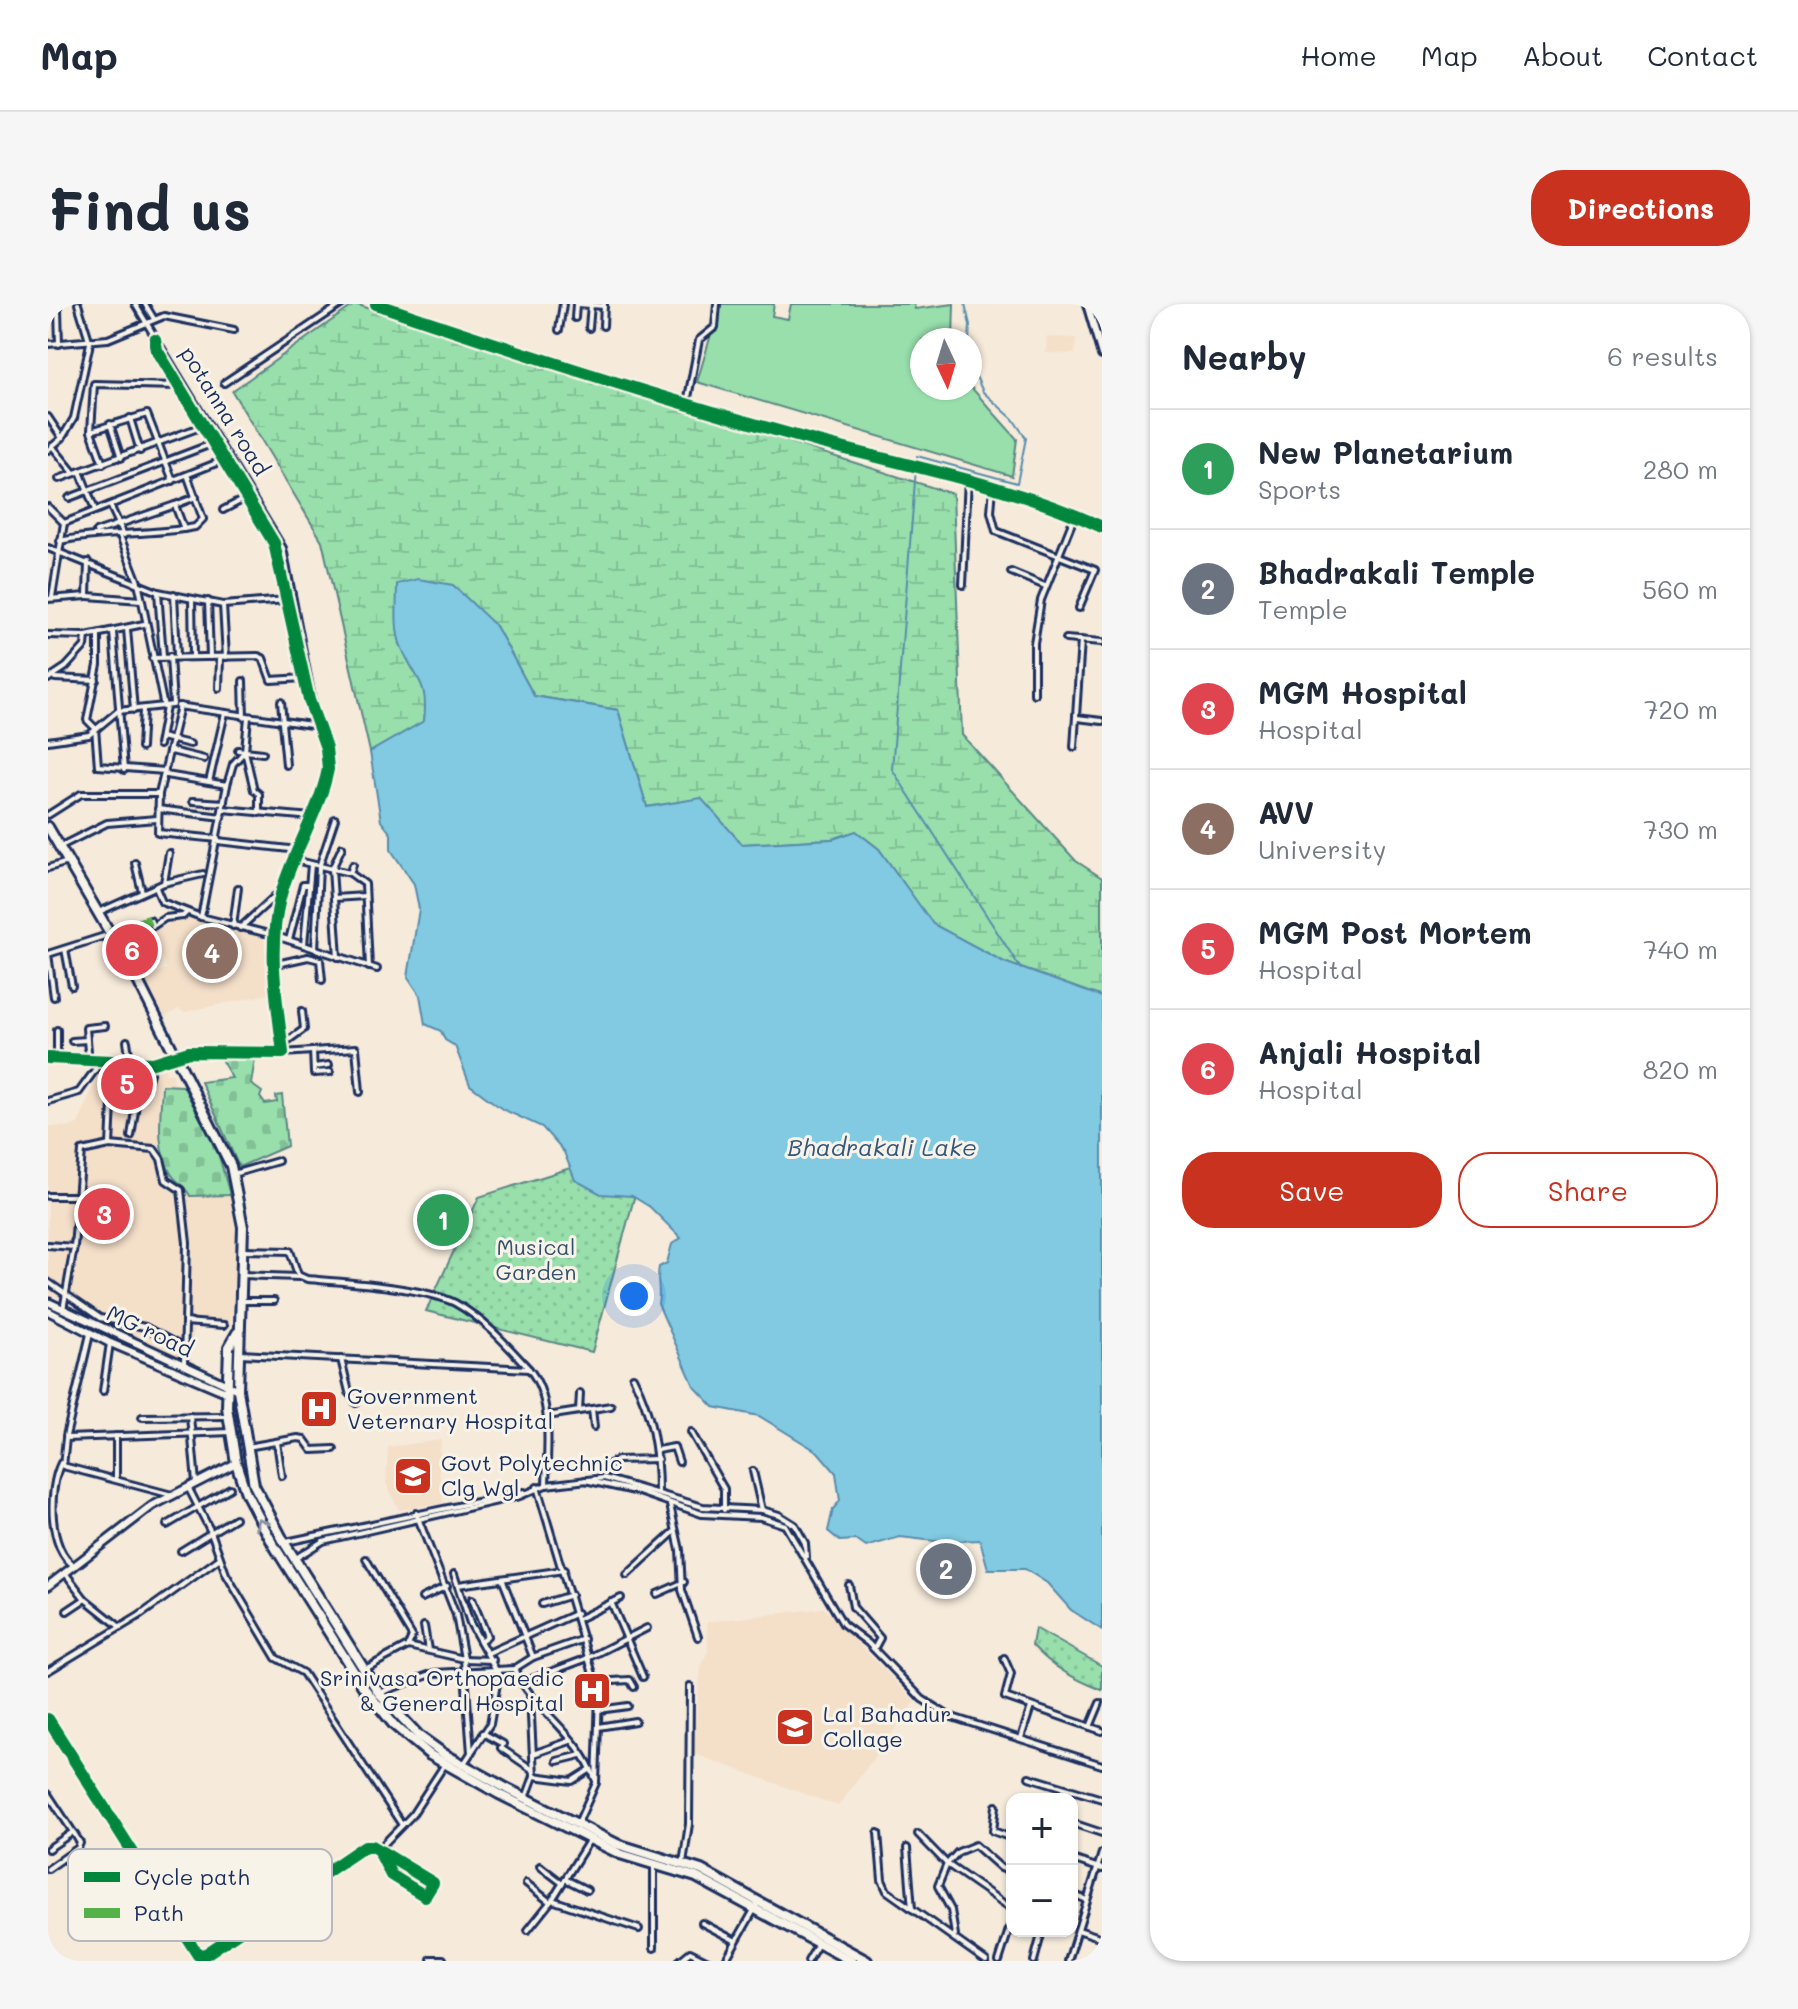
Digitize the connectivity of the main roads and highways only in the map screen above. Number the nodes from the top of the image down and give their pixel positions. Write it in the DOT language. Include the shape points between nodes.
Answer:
graph roads {
  1 [pos="1087,304"];
  2 [pos="1094,304"];
  3 [pos="1102,326"];
  4 [pos="1101,349"];
  5 [pos="48,827"];
  6 [pos="48,1302"];
  7 [pos="48,1311"];
  8 [pos="237,1333"];
  9 [pos="183,1371"];
  10 [pos="227,1388"];
  11 [pos="238,1393"];
  12 [pos="236,1463"];
  13 [pos="48,1586"];
  14 [pos="348,1654"];
  15 [pos="756,1906"];
  16 [pos="851,1961"];
  17 [pos="867,1961"];
  1 -- 4 [label="main road"];
  2 -- 3 [label="main road"];
  5 -- 8 [label="highway" via="111,933 233,1174 243,1250"];
  6 -- 9 [label="main road, MG road"];
  7 -- 9 [label="main road, MG road" via="110,1343"];
  8 -- 10 [label="highway" via="229,1347"];
  8 -- 11 [label="highway"];
  9 -- 10 [label="main road, MG road"];
  10 -- 11 [label="main road, MG road"];
  10 -- 12 [label="highway"];
  11 -- 14 [label="highway" via="254,1485"];
  12 -- 13 [label="main road" via="130,1522"];
  14 -- 12 [label="highway, one-way" via="264,1529"];
  14 -- 15 [label="highway" via="403,1722 463,1765 631,1849 683,1863"];
  14 -- 15 [label="highway" via="394,1725 445,1764 620,1854 696,1877"];
  15 -- 16 [label="highway"];
  15 -- 17 [label="highway"];
}
